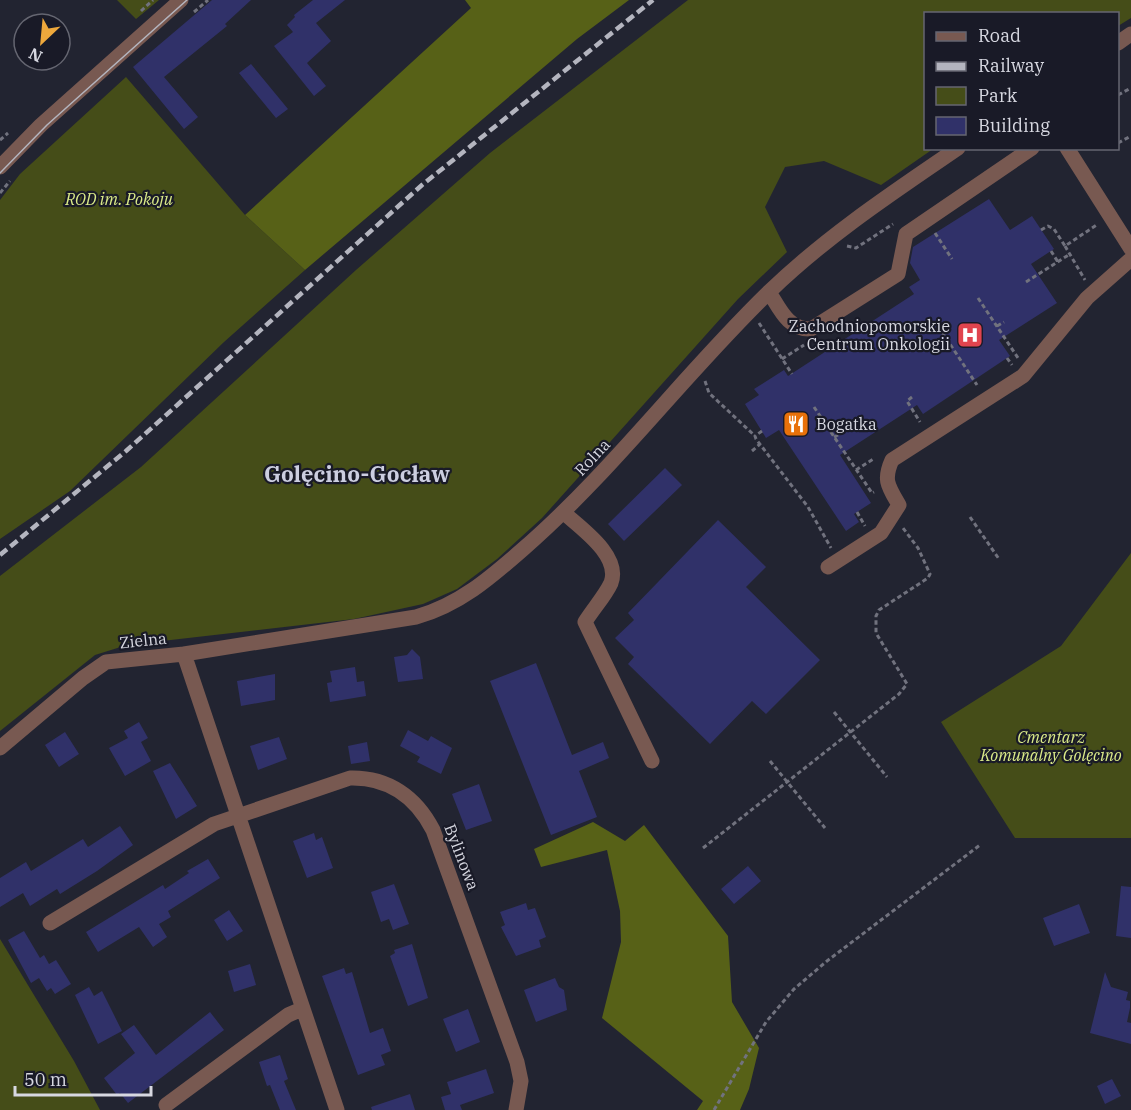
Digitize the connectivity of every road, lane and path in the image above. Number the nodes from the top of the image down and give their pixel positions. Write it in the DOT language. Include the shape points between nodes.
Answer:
graph roads {
  1 [pos="181,0"];
  2 [pos="955,150"];
  3 [pos="1029,150"];
  4 [pos="1068,150"];
  5 [pos="0,167"];
  6 [pos="1110,216"];
  7 [pos="894,223"];
  8 [pos="1041,230"];
  9 [pos="843,245"];
  10 [pos="1065,246"];
  11 [pos="1131,249"];
  12 [pos="1051,251"];
  13 [pos="1070,254"];
  14 [pos="1131,259"];
  15 [pos="1058,261"];
  16 [pos="1026,282"];
  17 [pos="1084,286"];
  18 [pos="771,296"];
  19 [pos="978,298"];
  20 [pos="1004,322"];
  21 [pos="997,326"];
  22 [pos="942,332"];
  23 [pos="1007,358"];
  24 [pos="1013,367"];
  25 [pos="1005,372"];
  26 [pos="792,374"];
  27 [pos="698,381"];
  28 [pos="979,389"];
  29 [pos="912,397"];
  30 [pos="814,406"];
  31 [pos="924,427"];
  32 [pos="762,431"];
  33 [pos="840,434"];
  34 [pos="755,436"];
  35 [pos="834,437"];
  36 [pos="760,444"];
  37 [pos="752,451"];
  38 [pos="857,512"];
  39 [pos="564,513"];
  40 [pos="891,517"];
  41 [pos="970,517"];
  42 [pos="871,527"];
  43 [pos="837,548"];
  44 [pos="999,559"];
  45 [pos="828,567"];
  46 [pos="184,654"];
  47 [pos="834,712"];
  48 [pos="850,732"];
  49 [pos="0,748"];
  50 [pos="652,761"];
  51 [pos="770,761"];
  52 [pos="887,777"];
  53 [pos="787,781"];
  54 [pos="237,817"];
  55 [pos="825,828"];
  56 [pos="980,846"];
  57 [pos="703,848"];
  58 [pos="50,923"];
  59 [pos="302,1009"];
  60 [pos="166,1105"];
  61 [pos="337,1110"];
  62 [pos="516,1110"];
  63 [pos="714,1110"];
  1 -- 5 [label="street"];
  2 -- 18 [label="street, Rolna" via="838,231"];
  3 -- 18 [label="street" via="906,234 898,274 811,329 790,324"];
  4 -- 6 [label="street"];
  6 -- 10 [label="path"];
  6 -- 11 [label="street"];
  7 -- 9 [label="path" via="856,248"];
  8 -- 10 [label="path" via="1048,226 1053,229"];
  10 -- 13 [label="path"];
  12 -- 15 [label="path"];
  13 -- 15 [label="path"];
  13 -- 17 [label="path" via="1084,275"];
  14 -- 40 [label="street" via="1087,298 1023,376 892,460 886,474 899,505"];
  15 -- 16 [label="path"];
  18 -- 26 [label="path" via="756,319"];
  18 -- 39 [label="street, Rolna"];
  19 -- 21 [label="path"];
  20 -- 21 [label="path"];
  21 -- 24 [label="path" via="1022,361"];
  22 -- 28 [label="path"];
  23 -- 24 [label="path"];
  24 -- 25 [label="path"];
  27 -- 34 [label="path" via="705,374 709,393"];
  29 -- 31 [label="path" via="907,401"];
  30 -- 35 [label="path"];
  32 -- 34 [label="path"];
  33 -- 35 [label="path"];
  34 -- 36 [label="path"];
  35 -- 40 [label="path" via="872,493 877,490 882,513"];
  36 -- 37 [label="path"];
  36 -- 43 [label="path" via="808,507 828,545"];
  38 -- 42 [label="path" via="868,530"];
  39 -- 46 [label="street, Rolna" via="482,584 435,612"];
  39 -- 50 [label="street" via="612,564 610,584 585,622"];
  40 -- 45 [label="street" via="881,533"];
  40 -- 48 [label="path" via="918,548 930,574 879,610 876,633 907,684"];
  41 -- 44 [label="path"];
  46 -- 49 [label="street, Zielna" via="106,662"];
  46 -- 54 [label="street, Zielna"];
  47 -- 48 [label="path"];
  48 -- 52 [label="path"];
  48 -- 53 [label="path"];
  51 -- 53 [label="path"];
  53 -- 55 [label="path"];
  53 -- 57 [label="path"];
  54 -- 58 [label="street" via="214,824"];
  54 -- 59 [label="street, Zielna"];
  54 -- 62 [label="street, Bylinowa" via="350,778 368,777 387,783 424,811 517,1062 522,1081"];
  56 -- 63 [label="path" via="794,989 766,1022"];
  59 -- 60 [label="street" via="288,1015"];
  59 -- 61 [label="street, Zielna"];
}
